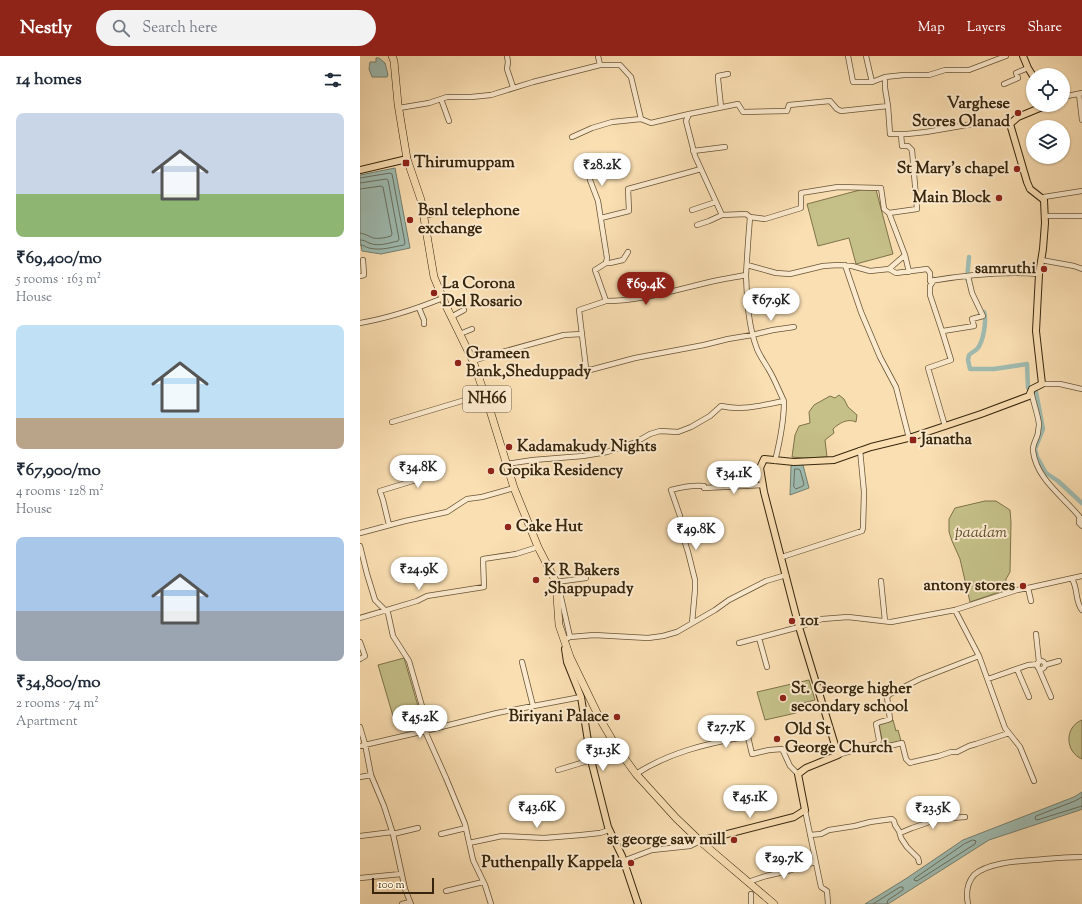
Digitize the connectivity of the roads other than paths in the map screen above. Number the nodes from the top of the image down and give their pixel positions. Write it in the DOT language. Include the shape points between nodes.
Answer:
graph roads {
  1 [pos="392,56"];
  2 [pos="507,56"];
  3 [pos="598,56"];
  4 [pos="848,56"];
  5 [pos="866,56"];
  6 [pos="1006,56"];
  7 [pos="1023,56"];
  8 [pos="600,65"];
  9 [pos="1028,68"];
  10 [pos="1026,69"];
  11 [pos="728,74"];
  12 [pos="885,77"];
  13 [pos="872,82"];
  14 [pos="1004,84"];
  15 [pos="513,87"];
  16 [pos="1080,93"];
  17 [pos="1070,95"];
  18 [pos="441,99"];
  19 [pos="888,106"];
  20 [pos="721,107"];
  21 [pos="399,108"];
  22 [pos="1030,112"];
  23 [pos="690,114"];
  24 [pos="641,119"];
  25 [pos="1082,120"];
  26 [pos="449,121"];
  27 [pos="1010,124"];
  28 [pos="901,134"];
  29 [pos="572,137"];
  30 [pos="725,147"];
  31 [pos="693,151"];
  32 [pos="406,159"];
  33 [pos="700,169"];
  34 [pos="360,170"];
  35 [pos="590,180"];
  36 [pos="1082,191"];
  37 [pos="1044,200"];
  38 [pos="716,202"];
  39 [pos="692,210"];
  40 [pos="437,213"];
  41 [pos="889,213"];
  42 [pos="423,214"];
  43 [pos="722,215"];
  44 [pos="1044,216"];
  45 [pos="1082,216"];
  46 [pos="750,217"];
  47 [pos="601,218"];
  48 [pos="697,225"];
  49 [pos="628,252"];
  50 [pos="905,255"];
  51 [pos="363,260"];
  52 [pos="1041,260"];
  53 [pos="606,263"];
  54 [pos="747,265"];
  55 [pos="845,265"];
  56 [pos="889,269"];
  57 [pos="1082,269"];
  58 [pos="909,272"];
  59 [pos="1039,274"];
  60 [pos="746,275"];
  61 [pos="360,276"];
  62 [pos="968,276"];
  63 [pos="934,280"];
  64 [pos="443,298"];
  65 [pos="606,301"];
  66 [pos="419,308"];
  67 [pos="464,310"];
  68 [pos="452,317"];
  69 [pos="360,323"];
  70 [pos="424,324"];
  71 [pos="794,327"];
  72 [pos="472,329"];
  73 [pos="943,332"];
  74 [pos="460,334"];
  75 [pos="582,334"];
  76 [pos="752,335"];
  77 [pos="473,361"];
  78 [pos="1042,384"];
  79 [pos="1082,388"];
  80 [pos="1032,390"];
  81 [pos="485,394"];
  82 [pos="784,401"];
  83 [pos="392,422"];
  84 [pos="945,426"];
  85 [pos="908,438"];
  86 [pos="860,450"];
  87 [pos="775,461"];
  88 [pos="506,464"];
  89 [pos="442,472"];
  90 [pos="763,484"];
  91 [pos="514,488"];
  92 [pos="1080,518"];
  93 [pos="389,525"];
  94 [pos="1082,526"];
  95 [pos="360,533"];
  96 [pos="360,546"];
  97 [pos="538,547"];
  98 [pos="782,557"];
  99 [pos="786,575"];
  100 [pos="1082,576"];
  101 [pos="586,578"];
  102 [pos="1072,579"];
  103 [pos="881,581"];
  104 [pos="556,582"];
  105 [pos="1028,588"];
  106 [pos="1031,601"];
  107 [pos="385,610"];
  108 [pos="955,610"];
  109 [pos="1082,610"];
  110 [pos="360,618"];
  111 [pos="885,621"];
  112 [pos="692,623"];
  113 [pos="800,627"];
  114 [pos="1036,634"];
  115 [pos="759,638"];
  116 [pos="567,639"];
  117 [pos="360,642"];
  118 [pos="739,643"];
  119 [pos="979,656"];
  120 [pos="360,659"];
  121 [pos="1059,661"];
  122 [pos="522,662"];
  123 [pos="1039,665"];
  124 [pos="767,667"];
  125 [pos="1017,669"];
  126 [pos="988,680"];
  127 [pos="581,697"];
  128 [pos="1029,697"];
  129 [pos="1051,697"];
  130 [pos="533,706"];
  131 [pos="360,727"];
  132 [pos="425,731"];
  133 [pos="1009,733"];
  134 [pos="365,744"];
  135 [pos="360,746"];
  136 [pos="861,748"];
  137 [pos="838,754"];
  138 [pos="591,760"];
  139 [pos="558,770"];
  140 [pos="636,774"];
  141 [pos="798,774"];
  142 [pos="371,775"];
  143 [pos="360,777"];
  144 [pos="1034,781"];
  145 [pos="805,810"];
  146 [pos="965,817"];
  147 [pos="418,828"];
  148 [pos="466,828"];
  149 [pos="609,830"];
  150 [pos="392,833"];
  151 [pos="900,833"];
  152 [pos="441,834"];
  153 [pos="810,835"];
  154 [pos="360,836"];
  155 [pos="700,842"];
  156 [pos="469,843"];
  157 [pos="1082,857"];
  158 [pos="623,861"];
  159 [pos="815,862"];
  160 [pos="919,862"];
  161 [pos="401,874"];
  162 [pos="360,878"];
  163 [pos="483,882"];
  164 [pos="748,882"];
  165 [pos="446,891"];
  166 [pos="751,894"];
  167 [pos="410,903"];
  168 [pos="402,904"];
  169 [pos="491,904"];
  170 [pos="638,904"];
  171 [pos="751,904"];
  172 [pos="774,904"];
  173 [pos="828,904"];
  174 [pos="968,904"];
  1 -- 21 [label="highway, NH66"];
  2 -- 15 [label="street" via="507,69"];
  3 -- 8 [label="street"];
  4 -- 13 [label="street" via="853,82"];
  5 -- 13 [label="street"];
  6 -- 12 [label="street" via="968,70"];
  7 -- 9 [label="main road"];
  8 -- 15 [label="street"];
  8 -- 24 [label="street" via="620,65 631,77"];
  10 -- 14 [label="street" via="1016,73 1018,78"];
  11 -- 20 [label="street" via="718,76"];
  12 -- 13 [label="street"];
  12 -- 19 [label="street"];
  15 -- 18 [label="street" via="490,95"];
  16 -- 17 [label="street"];
  16 -- 25 [label="street"];
  18 -- 21 [label="street"];
  18 -- 26 [label="street"];
  19 -- 20 [label="street" via="841,111 830,100 790,105 787,111 743,112 738,104"];
  19 -- 28 [label="street" via="890,134"];
  20 -- 23 [label="street"];
  21 -- 32 [label="highway, NH66"];
  22 -- 27 [label="main road"];
  23 -- 24 [label="street" via="651,123"];
  23 -- 31 [label="street" via="686,121"];
  24 -- 29 [label="street" via="612,122"];
  27 -- 28 [label="street" via="998,121 984,122"];
  27 -- 37 [label="main road" via="1030,189"];
  28 -- 41 [label="street" via="902,146 908,146 912,150 917,209"];
  30 -- 31 [label="street"];
  31 -- 33 [label="street"];
  32 -- 34 [label="main road"];
  32 -- 42 [label="highway, NH66" via="421,200"];
  33 -- 38 [label="street"];
  33 -- 47 [label="street" via="628,189 629,211"];
  35 -- 47 [label="street"];
  36 -- 37 [label="street" via="1044,197"];
  37 -- 44 [label="main road"];
  38 -- 39 [label="street"];
  38 -- 43 [label="street"];
  40 -- 42 [label="street"];
  41 -- 46 [label="street" via="884,209 881,188 845,187 801,193 801,208 765,219"];
  41 -- 50 [label="street"];
  42 -- 64 [label="highway, NH66" via="434,277"];
  43 -- 46 [label="street" via="746,214"];
  43 -- 48 [label="street"];
  44 -- 45 [label="street"];
  44 -- 52 [label="main road"];
  46 -- 54 [label="street"];
  47 -- 53 [label="street"];
  49 -- 53 [label="street" via="623,260"];
  50 -- 56 [label="street"];
  50 -- 58 [label="street"];
  51 -- 61 [label="street" via="364,275"];
  52 -- 57 [label="street"];
  52 -- 59 [label="main road"];
  53 -- 65 [label="street" via="595,270"];
  54 -- 55 [label="street" via="790,274 823,266"];
  54 -- 60 [label="street"];
  55 -- 56 [label="street" via="870,271"];
  55 -- 85 [label="street" via="861,312 896,387"];
  56 -- 58 [label="street" via="896,273"];
  58 -- 63 [label="street" via="927,269 930,281"];
  59 -- 62 [label="street"];
  59 -- 78 [label="main road" via="1036,331"];
  60 -- 65 [label="street" via="651,297"];
  60 -- 76 [label="street"];
  62 -- 63 [label="street"];
  62 -- 73 [label="street" via="972,293 983,316 972,319 974,326"];
  63 -- 73 [label="street" via="930,286 930,294"];
  64 -- 66 [label="street"];
  64 -- 68 [label="highway, NH66"];
  65 -- 75 [label="street" via="579,310"];
  66 -- 69 [label="street"];
  66 -- 70 [label="street"];
  67 -- 68 [label="street"];
  68 -- 74 [label="highway, NH66"];
  71 -- 76 [label="street"];
  72 -- 74 [label="street"];
  73 -- 84 [label="street" via="951,360 928,368"];
  74 -- 77 [label="highway, NH66"];
  75 -- 76 [label="street" via="586,368 590,370 635,358"];
  75 -- 77 [label="street" via="564,335"];
  76 -- 82 [label="street"];
  77 -- 81 [label="highway, NH66"];
  78 -- 79 [label="street"];
  78 -- 80 [label="main road"];
  80 -- 84 [label="main road" via="1029,396"];
  80 -- 92 [label="street" via="1039,423 1032,449 1035,460 1044,478"];
  81 -- 83 [label="street"];
  81 -- 88 [label="highway, NH66"];
  82 -- 87 [label="street"];
  82 -- 88 [label="street" via="747,407 721,406 691,427 678,432 660,431 607,452"];
  84 -- 85 [label="main road"];
  85 -- 86 [label="main road"];
  86 -- 87 [label="main road" via="834,460"];
  86 -- 98 [label="street" via="864,492 862,531"];
  87 -- 90 [label="main road" via="764,460 760,468"];
  88 -- 91 [label="highway, NH66"];
  89 -- 93 [label="street" via="380,491"];
  90 -- 98 [label="main road"];
  90 -- 112 [label="street" via="704,488 689,486 671,490 695,580"];
  91 -- 93 [label="street" via="467,499 447,512"];
  91 -- 97 [label="highway, NH66"];
  92 -- 94 [label="street" via="1079,523"];
  93 -- 95 [label="street"];
  96 -- 107 [label="street" via="375,600"];
  97 -- 104 [label="highway, NH66"];
  97 -- 107 [label="street" via="516,554 483,559 484,587 427,596"];
  98 -- 99 [label="main road"];
  99 -- 112 [label="street" via="766,581"];
  99 -- 113 [label="main road"];
  100 -- 102 [label="street"];
  101 -- 104 [label="street"];
  102 -- 105 [label="street"];
  102 -- 109 [label="street"];
  103 -- 111 [label="street"];
  104 -- 116 [label="highway, NH66" via="559,624"];
  105 -- 106 [label="street"];
  105 -- 108 [label="street"];
  107 -- 110 [label="street"];
  107 -- 132 [label="street" via="393,636 409,661 426,720"];
  108 -- 111 [label="street" via="905,620"];
  108 -- 119 [label="street"];
  111 -- 113 [label="street" via="848,617 822,619"];
  112 -- 116 [label="street" via="677,632 648,638 594,635"];
  113 -- 115 [label="street"];
  113 -- 137 [label="main road"];
  114 -- 123 [label="street"];
  115 -- 118 [label="street"];
  115 -- 124 [label="street"];
  116 -- 127 [label="main road" via="567,662"];
  116 -- 140 [label="highway, NH66" via="570,657 600,719"];
  117 -- 120 [label="street" via="365,656"];
  119 -- 126 [label="street"];
  119 -- 136 [label="street" via="920,679 890,694 887,697 890,719 876,724 878,743"];
  121 -- 123 [label="street" via="1045,665 1043,669"];
  122 -- 130 [label="street"];
  123 -- 125 [label="street"];
  123 -- 129 [label="street"];
  125 -- 126 [label="street"];
  125 -- 128 [label="street"];
  126 -- 133 [label="street"];
  127 -- 130 [label="street"];
  127 -- 138 [label="main road"];
  130 -- 132 [label="street"];
  131 -- 134 [label="street"];
  132 -- 134 [label="street"];
  132 -- 148 [label="street"];
  133 -- 136 [label="street" via="957,752 910,763 906,759 902,743 872,750"];
  133 -- 144 [label="street" via="1020,747"];
  134 -- 135 [label="street"];
  134 -- 142 [label="street"];
  136 -- 137 [label="street"];
  137 -- 141 [label="main road"];
  138 -- 139 [label="street"];
  138 -- 149 [label="main road"];
  140 -- 141 [label="street" via="660,760 686,750 743,737 748,737 752,754 782,749 790,766"];
  140 -- 155 [label="highway, NH66"];
  141 -- 145 [label="main road"];
  142 -- 143 [label="street"];
  142 -- 150 [label="street"];
  145 -- 153 [label="street"];
  145 -- 155 [label="main road" via="794,817"];
  146 -- 151 [label="street" via="938,819"];
  147 -- 150 [label="street"];
  148 -- 152 [label="street"];
  148 -- 156 [label="street"];
  149 -- 156 [label="street" via="544,838 502,836"];
  149 -- 158 [label="main road"];
  150 -- 154 [label="street"];
  150 -- 161 [label="street"];
  151 -- 153 [label="street" via="892,819"];
  151 -- 160 [label="street"];
  153 -- 159 [label="street"];
  155 -- 158 [label="street" via="690,846 652,850"];
  155 -- 164 [label="highway, NH66"];
  156 -- 163 [label="street"];
  157 -- 174 [label="street" via="1019,861 990,867 970,880"];
  158 -- 170 [label="main road"];
  159 -- 164 [label="street"];
  159 -- 173 [label="street" via="821,887 827,891"];
  161 -- 162 [label="street"];
  161 -- 167 [label="street"];
  163 -- 165 [label="street"];
  163 -- 169 [label="street"];
  164 -- 172 [label="highway, NH66"];
  166 -- 171 [label="street"];
  167 -- 168 [label="street"];
}
